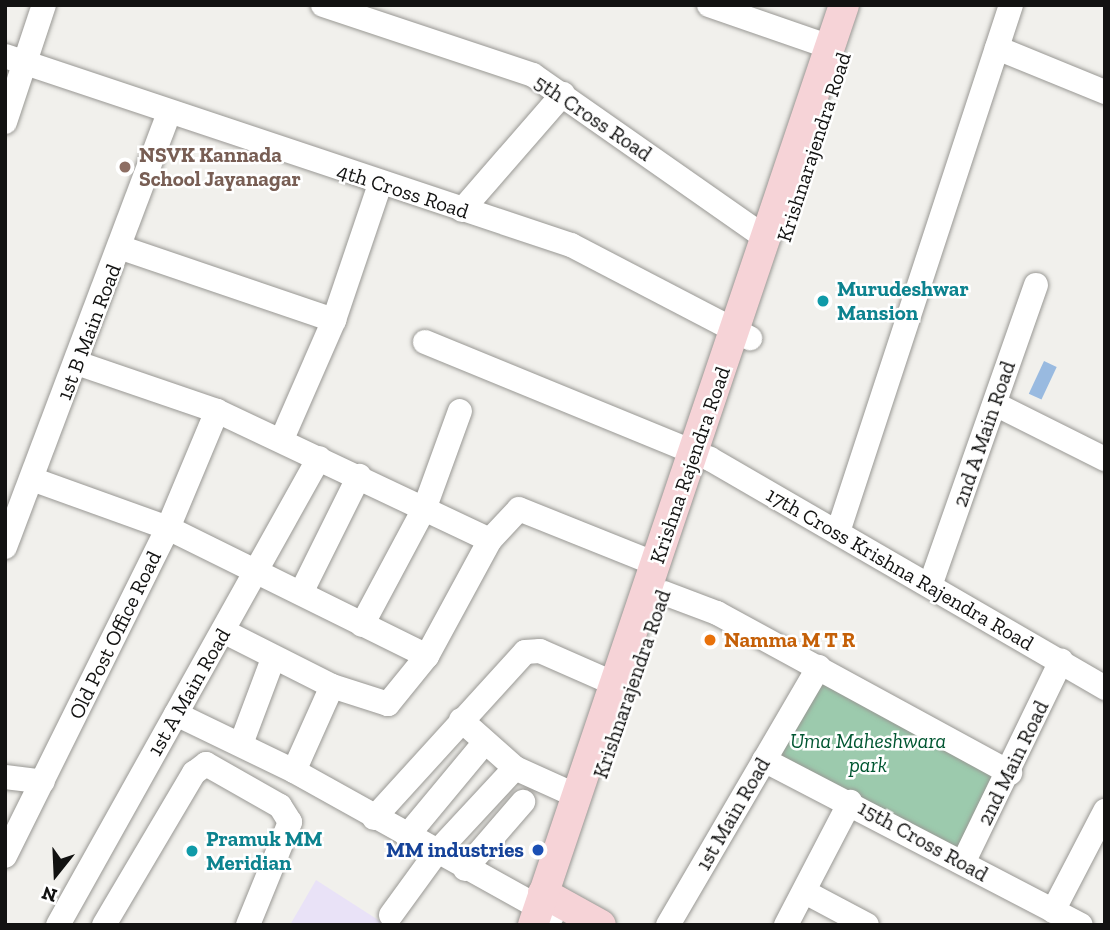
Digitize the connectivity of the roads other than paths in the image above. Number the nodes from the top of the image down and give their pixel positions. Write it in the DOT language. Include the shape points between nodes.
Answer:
graph roads {
  1 [pos="44,5"];
  2 [pos="323,5"];
  3 [pos="709,5"];
  4 [pos="844,5"];
  5 [pos="861,5"];
  6 [pos="1011,5"];
  7 [pos="830,47"];
  8 [pos="997,48"];
  9 [pos="15,59"];
  10 [pos="1105,92"];
  11 [pos="563,94"];
  12 [pos="168,115"];
  13 [pos="5,122"];
  14 [pos="380,184"];
  15 [pos="462,210"];
  16 [pos="766,237"];
  17 [pos="122,248"];
  18 [pos="1036,285"];
  19 [pos="334,320"];
  20 [pos="742,335"];
  21 [pos="425,342"];
  22 [pos="77,363"];
  23 [pos="995,404"];
  24 [pos="217,411"];
  25 [pos="460,411"];
  26 [pos="282,439"];
  27 [pos="702,456"];
  28 [pos="319,458"];
  29 [pos="1103,461"];
  30 [pos="359,476"];
  31 [pos="32,479"];
  32 [pos="425,507"];
  33 [pos="168,528"];
  34 [pos="838,532"];
  35 [pos="490,540"];
  36 [pos="5,547"];
  37 [pos="656,565"];
  38 [pos="258,570"];
  39 [pos="931,583"];
  40 [pos="301,593"];
  41 [pos="664,593"];
  42 [pos="362,625"];
  43 [pos="223,631"];
  44 [pos="427,656"];
  45 [pos="273,659"];
  46 [pos="1061,661"];
  47 [pos="819,667"];
  48 [pos="615,684"];
  49 [pos="332,686"];
  50 [pos="1105,688"];
  51 [pos="176,713"];
  52 [pos="461,720"];
  53 [pos="485,742"];
  54 [pos="241,744"];
  55 [pos="764,760"];
  56 [pos="515,768"];
  57 [pos="294,771"];
  58 [pos="1010,773"];
  59 [pos="5,777"];
  60 [pos="43,782"];
  61 [pos="577,796"];
  62 [pos="523,802"];
  63 [pos="850,802"];
  64 [pos="1105,811"];
  65 [pos="374,817"];
  66 [pos="407,836"];
  67 [pos="436,853"];
  68 [pos="5,856"];
  69 [pos="963,863"];
  70 [pos="121,869"];
  71 [pos="465,869"];
  72 [pos="805,892"];
  73 [pos="546,911"];
  74 [pos="1053,911"];
  75 [pos="391,915"];
  76 [pos="58,925"];
  77 [pos="89,925"];
  78 [pos="104,925"];
  79 [pos="248,925"];
  80 [pos="601,925"];
  81 [pos="668,925"];
  82 [pos="786,925"];
  83 [pos="867,925"];
  84 [pos="1081,925"];
  1 -- 9 [label="street"];
  2 -- 11 [label="street, 5th Cross Road" via="533,75"];
  3 -- 7 [label="street"];
  4 -- 7 [label="main road, Krishna Rajendra Road"];
  5 -- 20 [label="main road, Krishnarajendra Road"];
  6 -- 8 [label="street"];
  7 -- 16 [label="main road, Krishna Rajendra Road"];
  8 -- 10 [label="street"];
  8 -- 34 [label="street"];
  9 -- 12 [label="street, 4th Cross Road"];
  9 -- 13 [label="street"];
  11 -- 15 [label="street"];
  11 -- 16 [label="street, 5th Cross Road"];
  12 -- 14 [label="street, 4th Cross Road"];
  12 -- 17 [label="street, 1st B Main Road"];
  14 -- 15 [label="street, 4th Cross Road"];
  14 -- 19 [label="street"];
  15 -- 20 [label="street, 4th Cross Road" via="571,245"];
  16 -- 20 [label="main road, Krishna Rajendra Road"];
  17 -- 19 [label="street"];
  17 -- 22 [label="street, 1st B Main Road"];
  18 -- 23 [label="street, 2nd A Main Road"];
  19 -- 26 [label="street"];
  20 -- 27 [label="main road, Krishna Rajendra Road"];
  21 -- 27 [label="street, 17th Cross Krishna Rajendra Road"];
  22 -- 24 [label="street"];
  22 -- 31 [label="street, 1st B Main Road"];
  23 -- 29 [label="street"];
  23 -- 39 [label="street, 2nd A Main Road"];
  24 -- 26 [label="street"];
  24 -- 33 [label="street, Old Post Office Road"];
  25 -- 32 [label="street"];
  26 -- 28 [label="street"];
  27 -- 34 [label="street, 17th Cross Krishna Rajendra Road"];
  27 -- 37 [label="main road, Krishna Rajendra Road"];
  27 -- 41 [label="main road, Krishnarajendra Road"];
  28 -- 30 [label="street"];
  28 -- 38 [label="street, 1st A Main Road"];
  30 -- 32 [label="street"];
  30 -- 40 [label="street"];
  31 -- 33 [label="street"];
  31 -- 36 [label="street, 1st B Main Road"];
  32 -- 35 [label="street"];
  32 -- 42 [label="street"];
  33 -- 38 [label="street"];
  33 -- 60 [label="street, Old Post Office Road"];
  34 -- 39 [label="street, 17th Cross Krishna Rajendra Road"];
  35 -- 37 [label="street" via="519,509"];
  35 -- 44 [label="street"];
  37 -- 48 [label="main road, Krishna Rajendra Road"];
  38 -- 40 [label="street"];
  38 -- 43 [label="street, 1st A Main Road"];
  39 -- 46 [label="street, 17th Cross Krishna Rajendra Road"];
  40 -- 42 [label="street"];
  41 -- 47 [label="street"];
  41 -- 73 [label="main road, Krishnarajendra Road"];
  42 -- 44 [label="street"];
  43 -- 45 [label="street"];
  43 -- 51 [label="street, 1st A Main Road"];
  44 -- 49 [label="street" via="388,704"];
  45 -- 49 [label="street"];
  45 -- 54 [label="street"];
  46 -- 50 [label="street, 17th Cross Krishna Rajendra Road"];
  46 -- 58 [label="street, 2nd Main Road"];
  47 -- 55 [label="street, 1st Main Road"];
  47 -- 58 [label="street"];
  48 -- 52 [label="street" via="540,651 525,652"];
  48 -- 61 [label="main road, Krishna Rajendra Road"];
  49 -- 57 [label="street"];
  51 -- 54 [label="street"];
  51 -- 76 [label="street, 1st A Main Road"];
  52 -- 53 [label="street"];
  52 -- 65 [label="street"];
  53 -- 56 [label="street"];
  53 -- 66 [label="street"];
  54 -- 57 [label="street"];
  55 -- 63 [label="street, 15th Cross Road"];
  55 -- 81 [label="street, 1st Main Road"];
  56 -- 61 [label="street"];
  56 -- 67 [label="street"];
  57 -- 65 [label="street"];
  58 -- 69 [label="street, 2nd Main Road"];
  59 -- 60 [label="street"];
  60 -- 68 [label="street, Old Post Office Road"];
  61 -- 73 [label="main road, Krishna Rajendra Road"];
  62 -- 71 [label="street"];
  63 -- 69 [label="street, 15th Cross Road"];
  63 -- 72 [label="street"];
  64 -- 74 [label="street"];
  65 -- 66 [label="street"];
  66 -- 67 [label="street"];
  67 -- 71 [label="street"];
  67 -- 75 [label="street"];
  69 -- 74 [label="street, 15th Cross Road"];
  70 -- 77 [label="street"];
  71 -- 73 [label="street"];
  72 -- 82 [label="street"];
  72 -- 83 [label="street"];
  73 -- 80 [label="main road"];
  74 -- 84 [label="street, 15th Cross Road"];
  78 -- 79 [label="street" via="194,773 206,764 280,806 290,822"];
}
